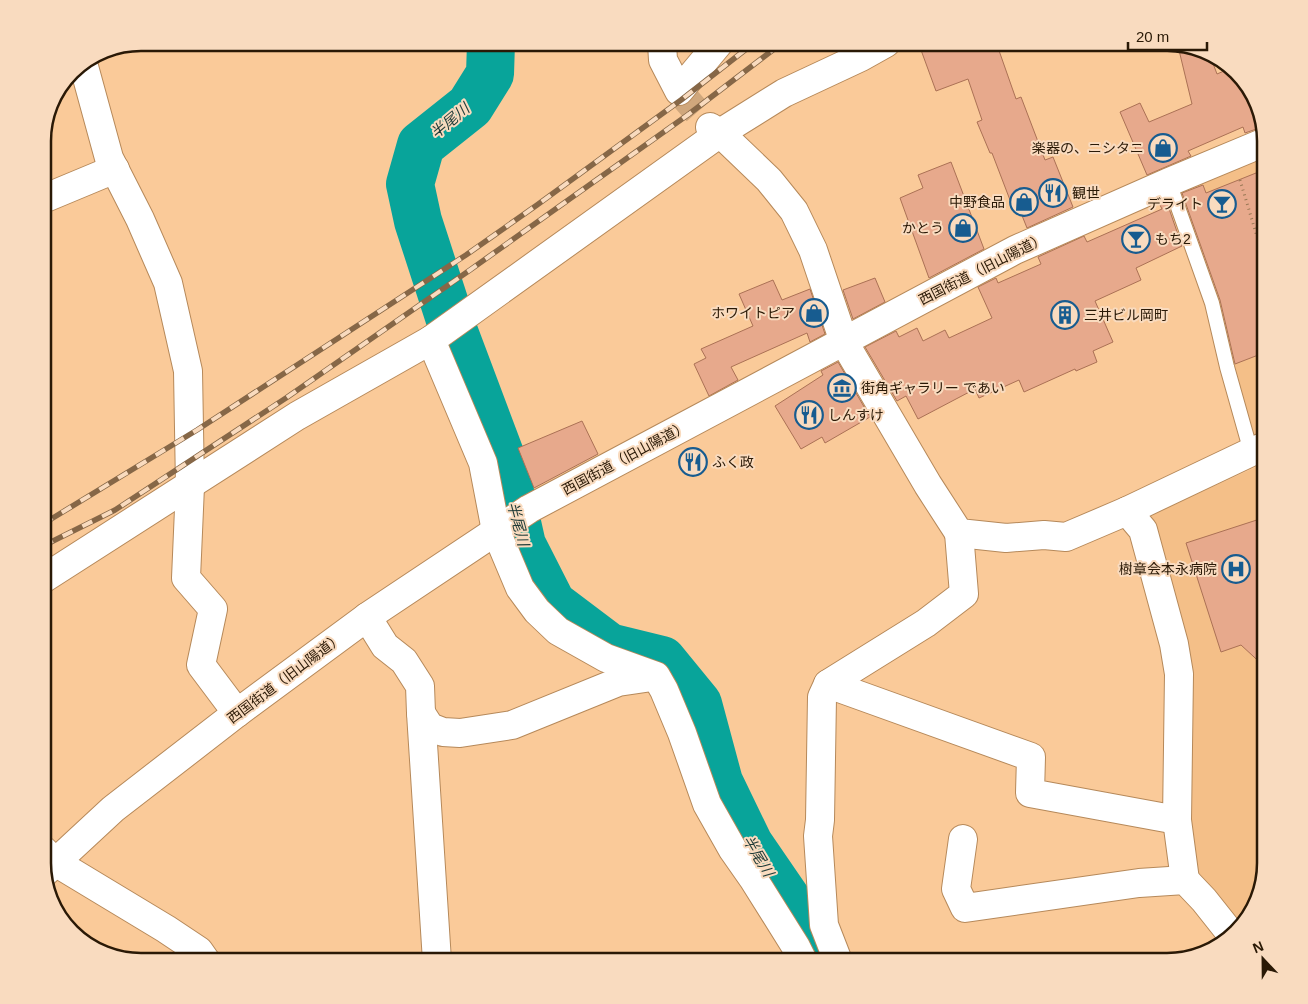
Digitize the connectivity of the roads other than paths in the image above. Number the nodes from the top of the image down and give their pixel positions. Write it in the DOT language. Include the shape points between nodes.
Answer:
graph roads {
  1 [pos="663,51"];
  2 [pos="712,51"];
  3 [pos="871,51"];
  4 [pos="85,71"];
  5 [pos="715,130"];
  6 [pos="1257,146"];
  7 [pos="115,169"];
  8 [pos="1169,182"];
  9 [pos="51,195"];
  10 [pos="432,340"];
  11 [pos="844,342"];
  12 [pos="1257,446"];
  13 [pos="1257,449"];
  14 [pos="190,486"];
  15 [pos="1127,511"];
  16 [pos="496,531"];
  17 [pos="960,533"];
  18 [pos="51,574"];
  19 [pos="367,617"];
  20 [pos="656,676"];
  21 [pos="828,684"];
  22 [pos="237,713"];
  23 [pos="421,713"];
  24 [pos="1177,820"];
  25 [pos="963,839"];
  26 [pos="51,859"];
  27 [pos="51,864"];
  28 [pos="1185,880"];
  29 [pos="823,925"];
  30 [pos="1227,929"];
  31 [pos="797,948"];
  32 [pos="200,953"];
  33 [pos="436,953"];
  34 [pos="834,953"];
  1 -- 2 [label="street" via="679,90"];
  3 -- 5 [label="street"];
  4 -- 7 [label="street"];
  5 -- 10 [label="street"];
  5 -- 11 [label="street" via="769,180 794,212 813,250"];
  6 -- 8 [label="street, 西国街道（旧山陽道）"];
  7 -- 9 [label="street"];
  7 -- 14 [label="street" via="168,283 188,371"];
  8 -- 11 [label="street, 西国街道（旧山陽道）" via="1015,250"];
  8 -- 12 [label="lane" via="1212,303 1227,367"];
  10 -- 14 [label="street" via="298,416"];
  10 -- 16 [label="street" via="483,463"];
  11 -- 16 [label="street, 西国街道（旧山陽道）" via="528,509"];
  11 -- 17 [label="street"];
  13 -- 15 [label="street"];
  14 -- 18 [label="street"];
  14 -- 22 [label="street" via="186,578 213,609 201,665"];
  15 -- 17 [label="street" via="1066,537 1006,538"];
  15 -- 24 [label="street" via="1143,530 1179,674"];
  16 -- 19 [label="street, 西国街道（旧山陽道）"];
  16 -- 20 [label="street" via="520,588 558,631 606,658"];
  17 -- 21 [label="street" via="964,594 926,623"];
  19 -- 22 [label="street, 西国街道（旧山陽道）"];
  19 -- 23 [label="street" via="385,646 404,661 420,686"];
  20 -- 23 [label="street" via="618,682 512,725 460,733 443,732 430,727"];
  20 -- 31 [label="street" via="682,733 707,804"];
  21 -- 24 [label="street" via="1032,757 1030,793"];
  21 -- 29 [label="street" via="822,697 818,836"];
  22 -- 26 [label="street, 西国街道（旧山陽道）"];
  23 -- 33 [label="street"];
  24 -- 28 [label="street"];
  25 -- 28 [label="street" via="956,889 965,908 1139,883"];
  27 -- 32 [label="street" via="166,929"];
  28 -- 30 [label="street"];
  29 -- 31 [label="street"];
  29 -- 34 [label="street"];
}
